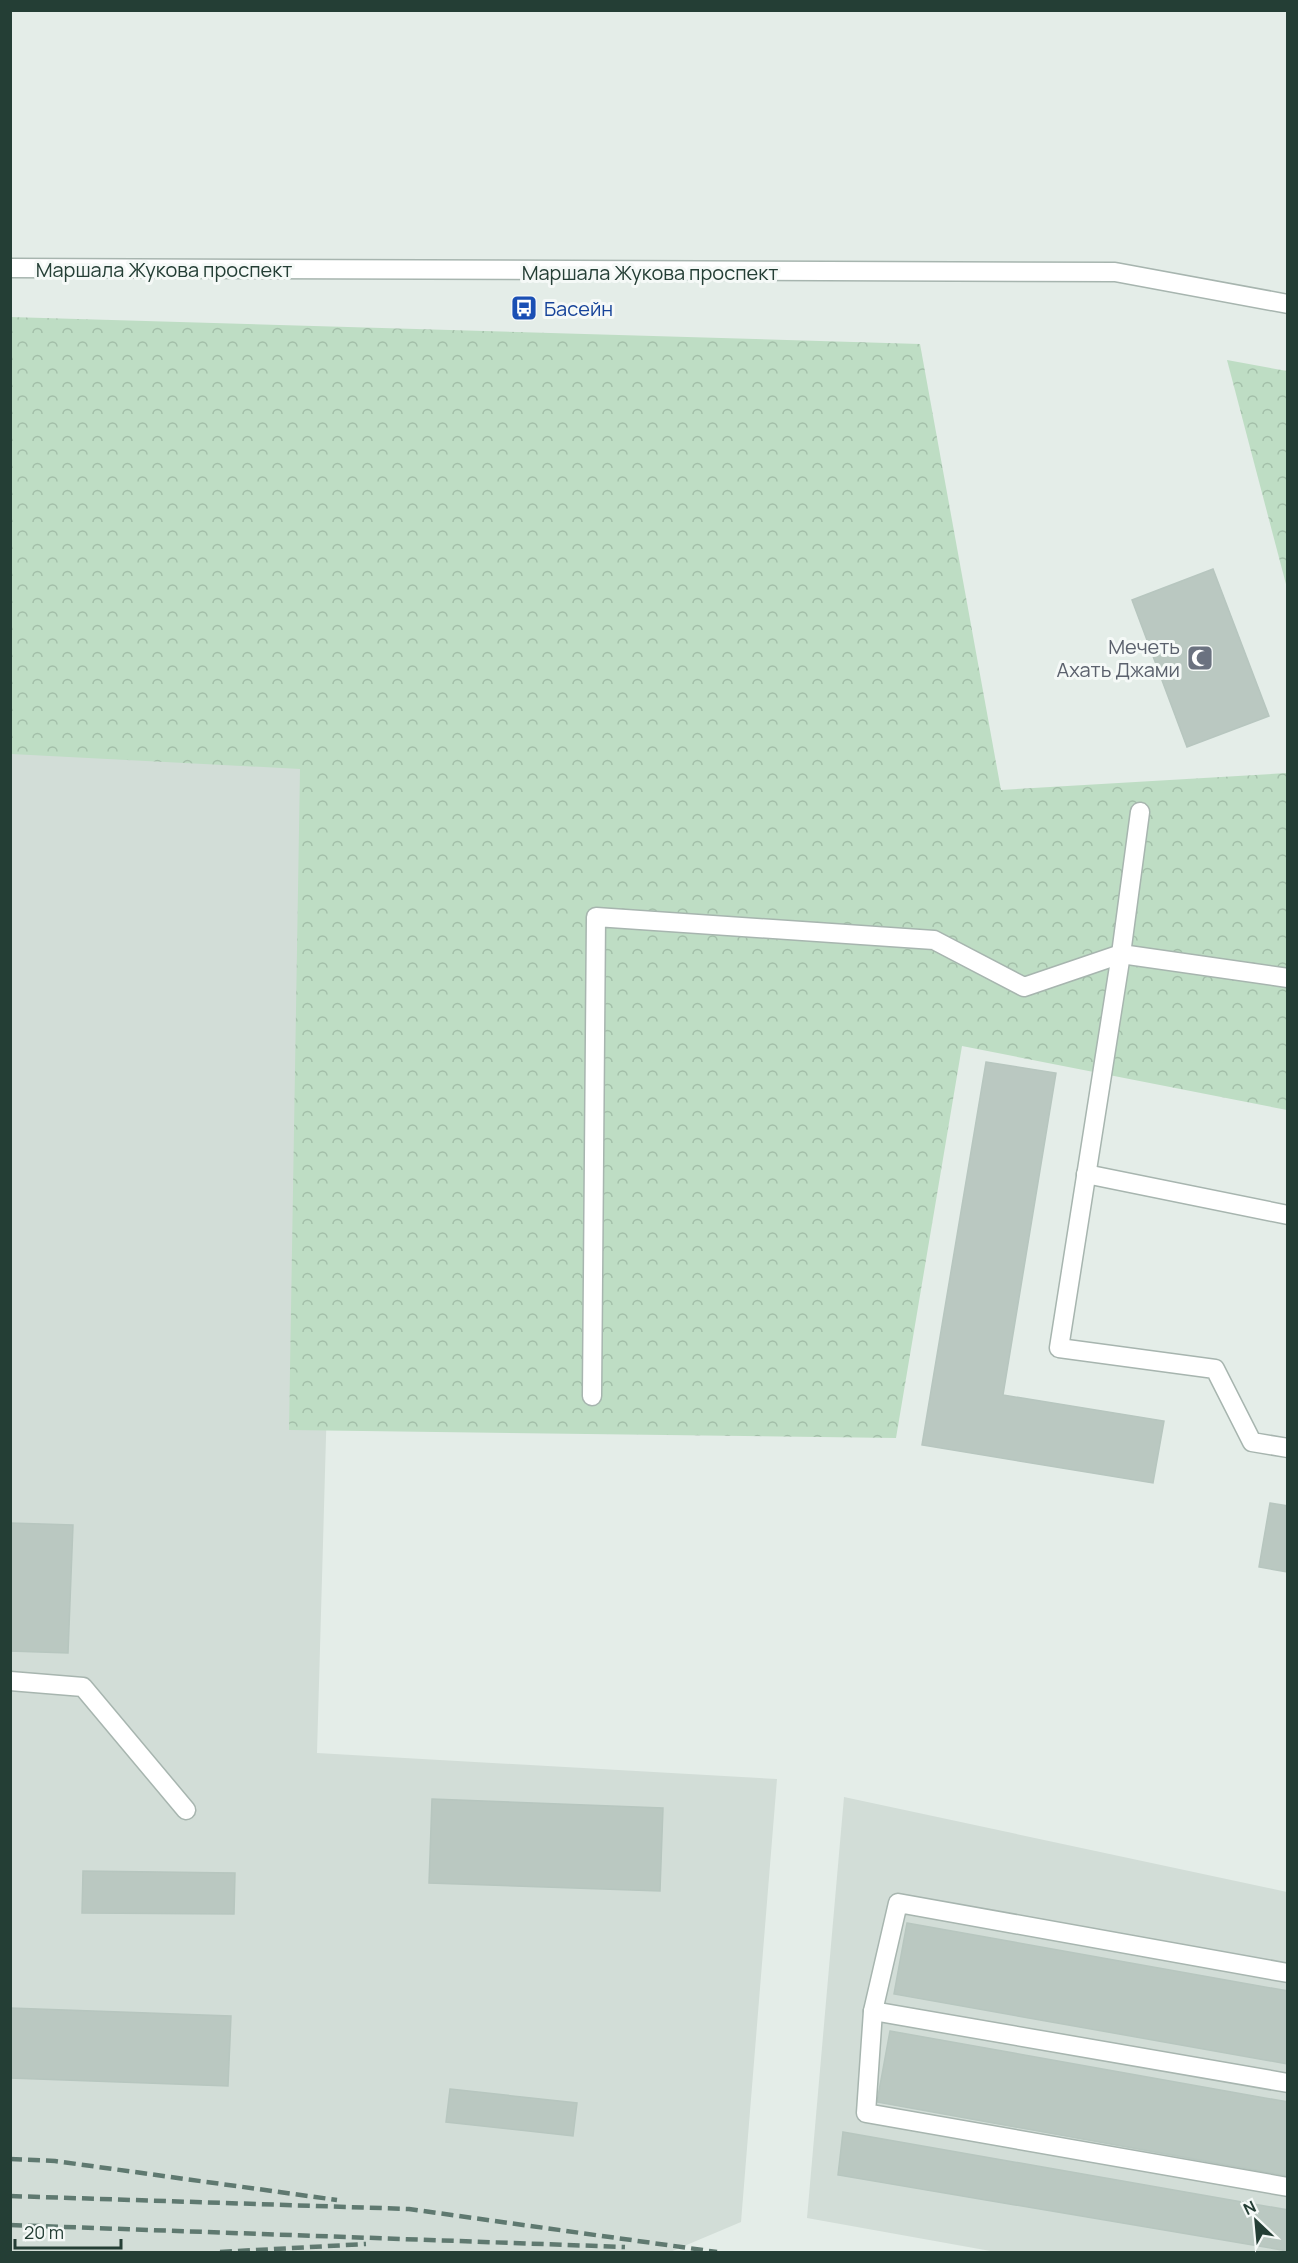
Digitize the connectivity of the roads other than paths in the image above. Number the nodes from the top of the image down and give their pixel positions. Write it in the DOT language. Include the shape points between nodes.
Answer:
graph roads {
  1 [pos="10,268"];
  2 [pos="1287,304"];
  3 [pos="1140,812"];
  4 [pos="1121,954"];
  5 [pos="1287,978"];
  6 [pos="1086,1174"];
  7 [pos="1287,1215"];
  8 [pos="592,1396"];
  9 [pos="1287,1448"];
  10 [pos="10,1681"];
  11 [pos="186,1810"];
  12 [pos="1287,1973"];
  13 [pos="873,2011"];
  14 [pos="1287,2083"];
  15 [pos="1287,2187"];
  1 -- 2 [label="street, Маршала Жукова проспект" via="1115,272"];
  3 -- 4 [label="street"];
  4 -- 5 [label="street"];
  4 -- 6 [label="street"];
  4 -- 8 [label="street" via="1024,987 934,940 596,917"];
  6 -- 7 [label="street"];
  6 -- 9 [label="street" via="1059,1348 1215,1369 1252,1443"];
  10 -- 11 [label="street" via="83,1687"];
  12 -- 13 [label="street" via="898,1903"];
  13 -- 14 [label="street"];
  13 -- 15 [label="street" via="866,2113"];
}
